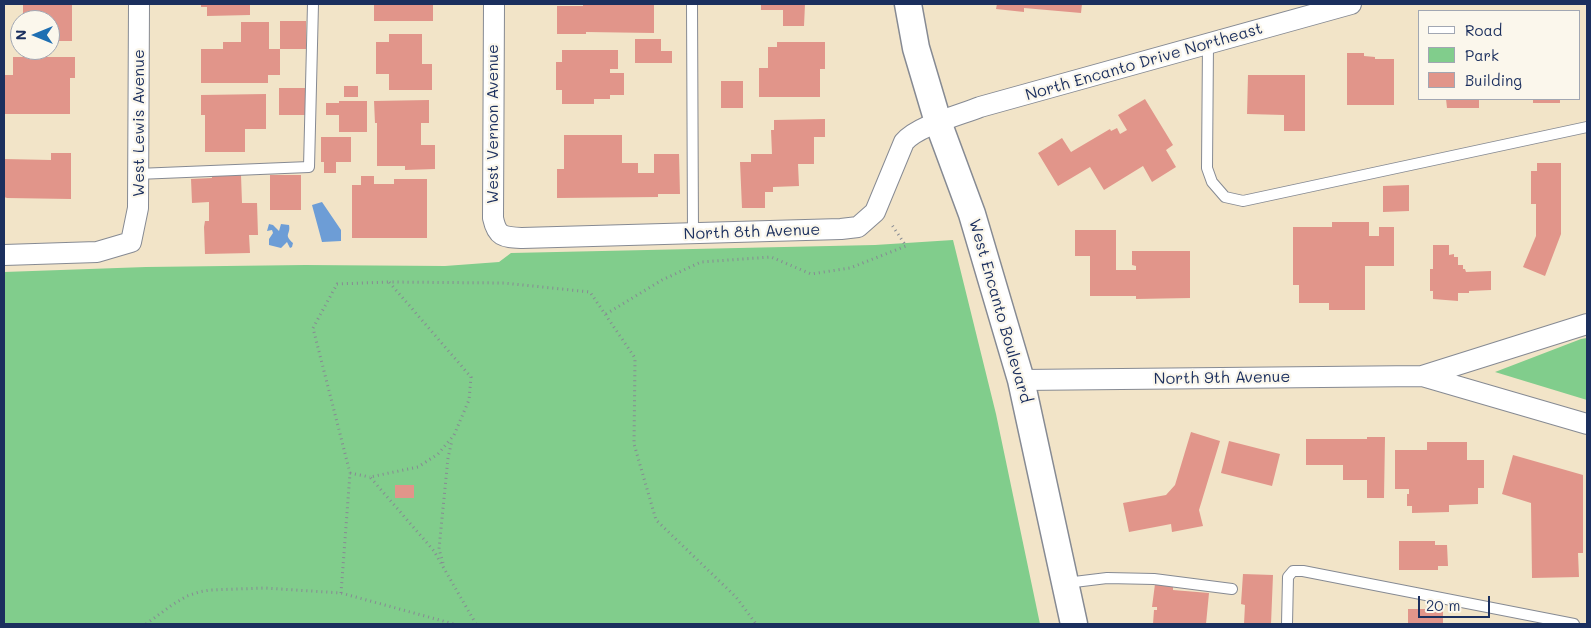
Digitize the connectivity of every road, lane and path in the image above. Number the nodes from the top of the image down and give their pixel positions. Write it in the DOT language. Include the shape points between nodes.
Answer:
graph roads {
  1 [pos="140,4"];
  2 [pos="313,4"];
  3 [pos="494,4"];
  4 [pos="692,4"];
  5 [pos="908,4"];
  6 [pos="1351,4"];
  7 [pos="1208,44"];
  8 [pos="938,122"];
  9 [pos="1587,127"];
  10 [pos="137,174"];
  11 [pos="875,212"];
  12 [pos="693,234"];
  13 [pos="506,237"];
  14 [pos="4,254"];
  15 [pos="389,282"];
  16 [pos="606,314"];
  17 [pos="1587,324"];
  18 [pos="1422,376"];
  19 [pos="1021,380"];
  20 [pos="1587,424"];
  21 [pos="454,435"];
  22 [pos="350,473"];
  23 [pos="370,477"];
  24 [pos="446,572"];
  25 [pos="1065,583"];
  26 [pos="1232,589"];
  27 [pos="342,593"];
  28 [pos="146,624"];
  29 [pos="454,624"];
  30 [pos="476,624"];
  31 [pos="756,624"];
  32 [pos="1074,624"];
  33 [pos="1287,624"];
  34 [pos="1574,624"];
  1 -- 10 [label="street, West Lewis Avenue"];
  2 -- 10 [label="lane" via="309,167"];
  3 -- 13 [label="street, West Vernon Avenue" via="493,218 495,227"];
  4 -- 12 [label="lane"];
  5 -- 8 [label="street, West Encanto Boulevard" via="916,48"];
  6 -- 7 [label="street, North Encanto Drive Northeast"];
  7 -- 8 [label="street, North Encanto Drive Northeast"];
  7 -- 9 [label="lane" via="1206,168 1212,182 1225,197 1243,201"];
  8 -- 11 [label="street, North 8th Avenue" via="910,135 904,142"];
  8 -- 19 [label="street, West Encanto Boulevard" via="972,214"];
  10 -- 14 [label="street, West Lewis Avenue" via="138,208 131,242 97,252"];
  11 -- 12 [label="street, North 8th Avenue" via="858,227 851,228"];
  11 -- 16 [label="path" via="893,226 906,246 850,268 811,274 771,257 701,262 662,280"];
  12 -- 13 [label="street, North 8th Avenue"];
  15 -- 16 [label="path" via="504,283 590,292"];
  15 -- 21 [label="path" via="471,377 469,400"];
  15 -- 22 [label="path" via="337,284 313,328"];
  16 -- 31 [label="path" via="635,358 634,444 656,520 736,597"];
  17 -- 18 [label="street, North 9th Avenue"];
  18 -- 19 [label="street, North 9th Avenue"];
  18 -- 20 [label="street, North 9th Avenue"];
  19 -- 25 [label="street, West Encanto Boulevard"];
  21 -- 23 [label="path" via="438,454 418,467"];
  21 -- 24 [label="path" via="448,458 440,549"];
  22 -- 23 [label="path"];
  22 -- 27 [label="path"];
  23 -- 24 [label="path" via="434,551"];
  24 -- 30 [label="path"];
  25 -- 26 [label="lane" via="1107,578 1154,579"];
  25 -- 32 [label="street, West Encanto Boulevard"];
  27 -- 28 [label="path" via="265,588 210,590 187,596"];
  27 -- 29 [label="path"];
  33 -- 34 [label="lane" via="1288,576 1292,571 1303,570"];
}
